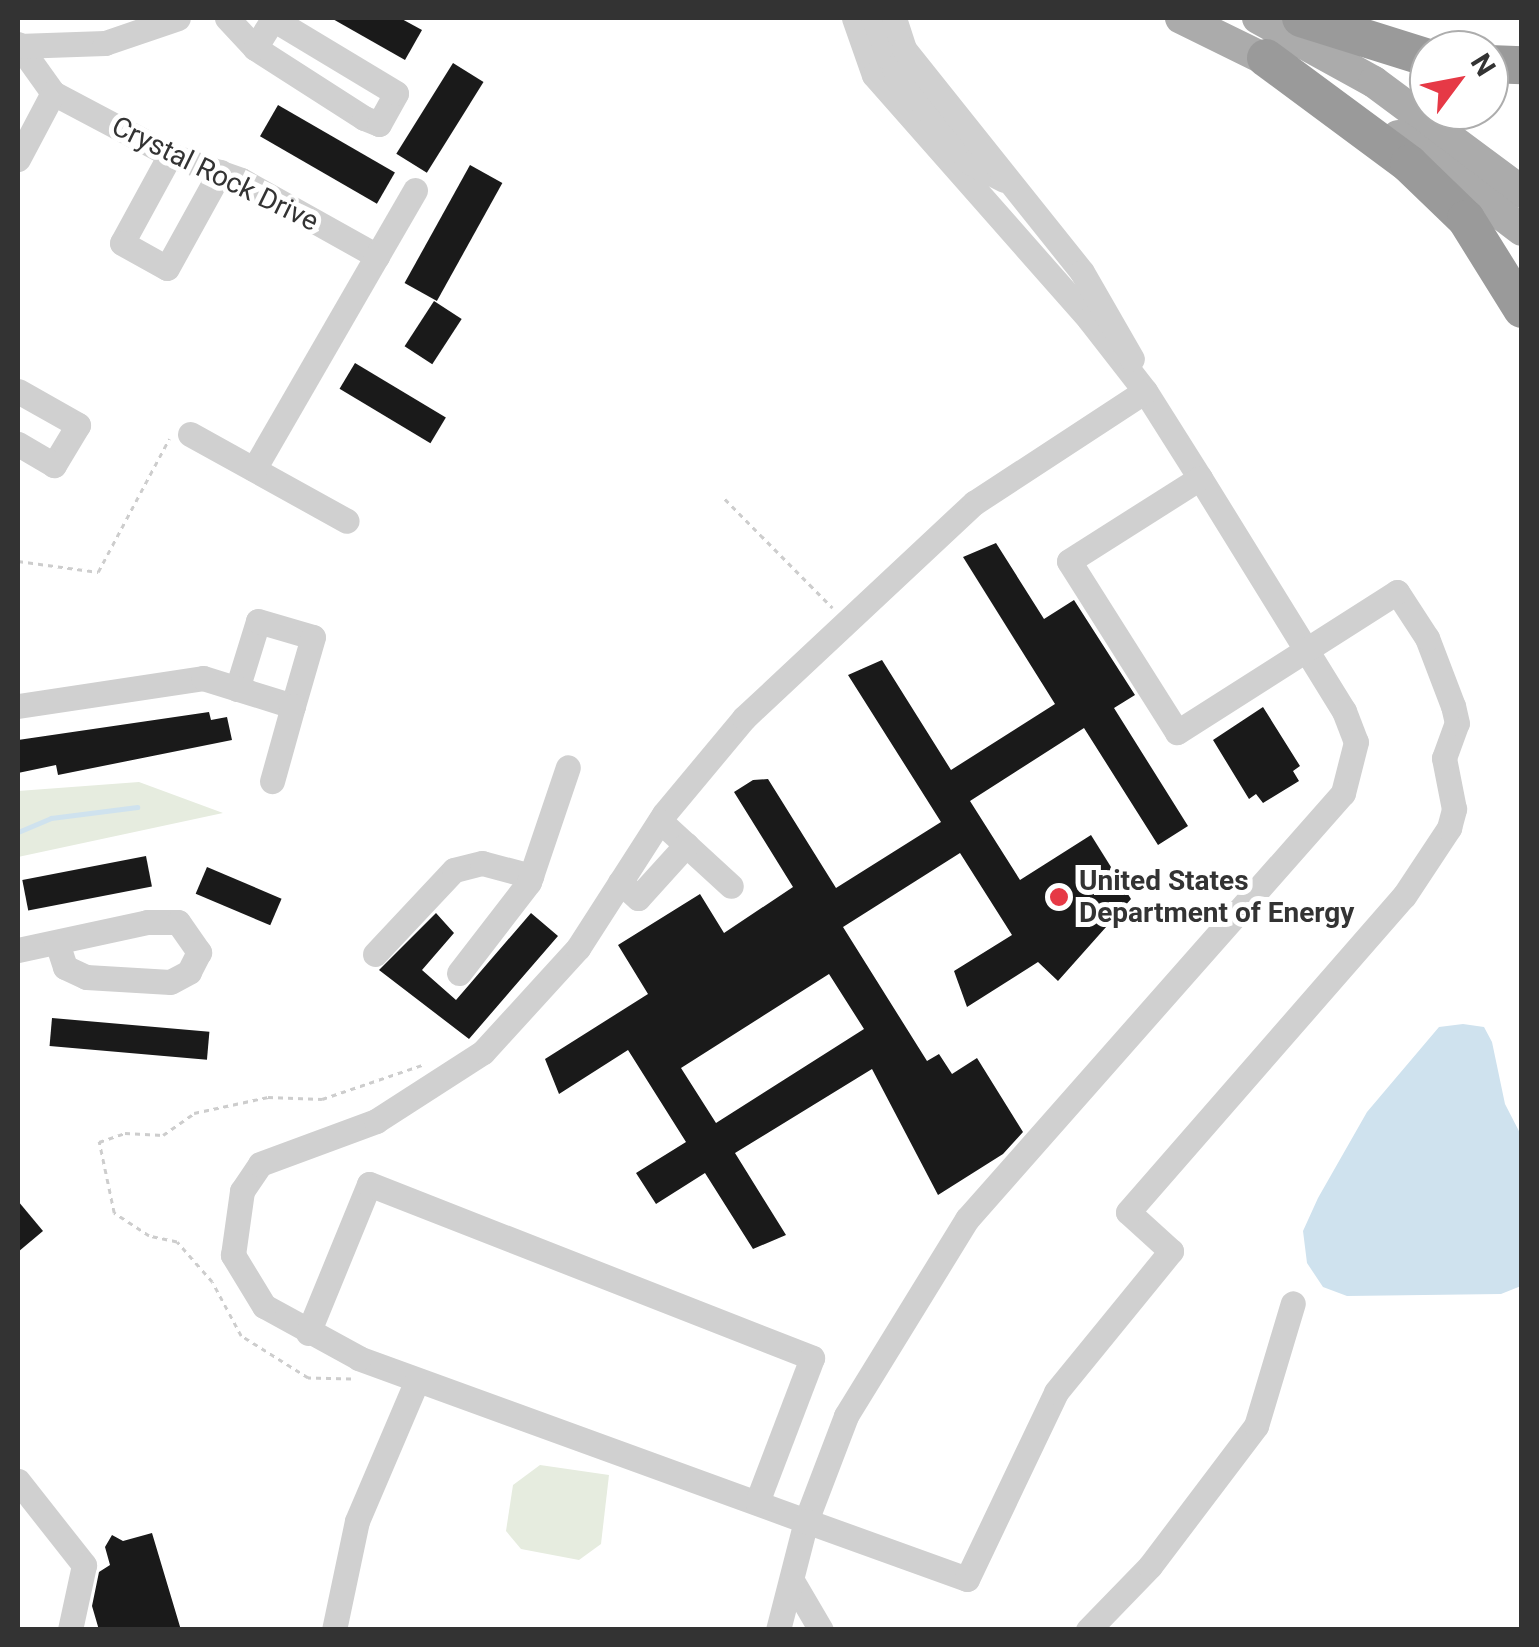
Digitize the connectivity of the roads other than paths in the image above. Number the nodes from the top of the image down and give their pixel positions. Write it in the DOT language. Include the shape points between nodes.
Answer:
graph roads {
  1 [pos="178,18"];
  2 [pos="227,18"];
  3 [pos="854,18"];
  4 [pos="873,18"];
  5 [pos="894,18"];
  6 [pos="1181,18"];
  7 [pos="1258,18"];
  8 [pos="1301,18"];
  9 [pos="18,45"];
  10 [pos="254,48"];
  11 [pos="1409,52"];
  12 [pos="1266,58"];
  13 [pos="53,93"];
  14 [pos="170,155"];
  15 [pos="18,160"];
  16 [pos="220,172"];
  17 [pos="1012,184"];
  18 [pos="416,190"];
  19 [pos="1522,192"];
  20 [pos="1522,230"];
  21 [pos="377,256"];
  22 [pos="1522,309"];
  23 [pos="18,391"];
  24 [pos="1145,391"];
  25 [pos="190,434"];
  26 [pos="18,444"];
  27 [pos="254,469"];
  28 [pos="1200,478"];
  29 [pos="347,521"];
  30 [pos="1307,650"];
  31 [pos="237,689"];
  32 [pos="18,706"];
  33 [pos="293,706"];
  34 [pos="568,767"];
  35 [pos="272,781"];
  36 [pos="660,821"];
  37 [pos="686,845"];
  38 [pos="531,876"];
  39 [pos="620,882"];
  40 [pos="731,886"];
  41 [pos="57,942"];
  42 [pos="18,950"];
  43 [pos="375,954"];
  44 [pos="458,973"];
  45 [pos="1293,1303"];
  46 [pos="308,1333"];
  47 [pos="417,1380"];
  48 [pos="18,1481"];
  49 [pos="757,1502"];
  50 [pos="806,1521"];
  51 [pos="794,1584"];
  52 [pos="70,1630"];
  53 [pos="334,1630"];
  54 [pos="778,1630"];
  55 [pos="822,1630"];
  56 [pos="1088,1630"];
  1 -- 9 [label="street, Crystal Rock Drive" via="105,43"];
  2 -- 10 [label="street"];
  3 -- 24 [label="street" via="874,75"];
  4 -- 17 [label="street" via="894,68 971,162"];
  5 -- 17 [label="street" via="904,49"];
  6 -- 12 [label="main road"];
  7 -- 19 [label="main road" via="1374,82"];
  8 -- 11 [label="highway"];
  9 -- 13 [label="street, Crystal Rock Drive"];
  10 -- 10 [label="street" via="380,124 396,92 273,19"];
  12 -- 20 [label="main road" via="1415,147"];
  12 -- 22 [label="highway" via="1438,191 1466,219"];
  13 -- 14 [label="street, Crystal Rock Drive"];
  13 -- 15 [label="street"];
  14 -- 16 [label="street, Crystal Rock Drive"];
  14 -- 16 [label="street" via="122,243 168,268"];
  16 -- 21 [label="street, Crystal Rock Drive"];
  17 -- 24 [label="street" via="1112,315"];
  18 -- 21 [label="street"];
  21 -- 27 [label="street"];
  23 -- 26 [label="street" via="78,425 54,465"];
  24 -- 28 [label="street"];
  24 -- 36 [label="street" via="974,503 744,718"];
  25 -- 27 [label="street"];
  27 -- 29 [label="street"];
  28 -- 30 [label="street"];
  28 -- 30 [label="street" via="1069,561 1177,732"];
  30 -- 50 [label="street" via="1356,742 1343,793 968,1219 854,1402"];
  30 -- 50 [label="street" via="1397,592 1427,638 1457,723 1444,758 1454,809 1436,853 1128,1212 1171,1250 1056,1392 967,1578"];
  31 -- 32 [label="street" via="203,678"];
  31 -- 33 [label="street"];
  31 -- 33 [label="street" via="258,621 313,637"];
  33 -- 35 [label="street"];
  34 -- 38 [label="street"];
  36 -- 37 [label="street"];
  36 -- 39 [label="street"];
  37 -- 39 [label="street" via="638,898"];
  37 -- 40 [label="street"];
  38 -- 43 [label="street" via="482,863 454,870"];
  38 -- 44 [label="street"];
  39 -- 46 [label="street" via="578,948 483,1052 376,1121 282,1150 251,1177 234,1220 233,1255 264,1306"];
  41 -- 41 [label="street" via="65,966 86,977 170,982 189,972 199,952 178,922"];
  41 -- 42 [label="street"];
  45 -- 56 [label="street" via="1256,1426 1150,1566"];
  46 -- 47 [label="street"];
  46 -- 49 [label="street" via="368,1184 384,1190 812,1358"];
  47 -- 49 [label="street"];
  47 -- 53 [label="street" via="358,1520"];
  48 -- 52 [label="street" via="84,1565"];
  49 -- 50 [label="street"];
  50 -- 51 [label="street"];
  51 -- 54 [label="street"];
  51 -- 55 [label="street"];
}
